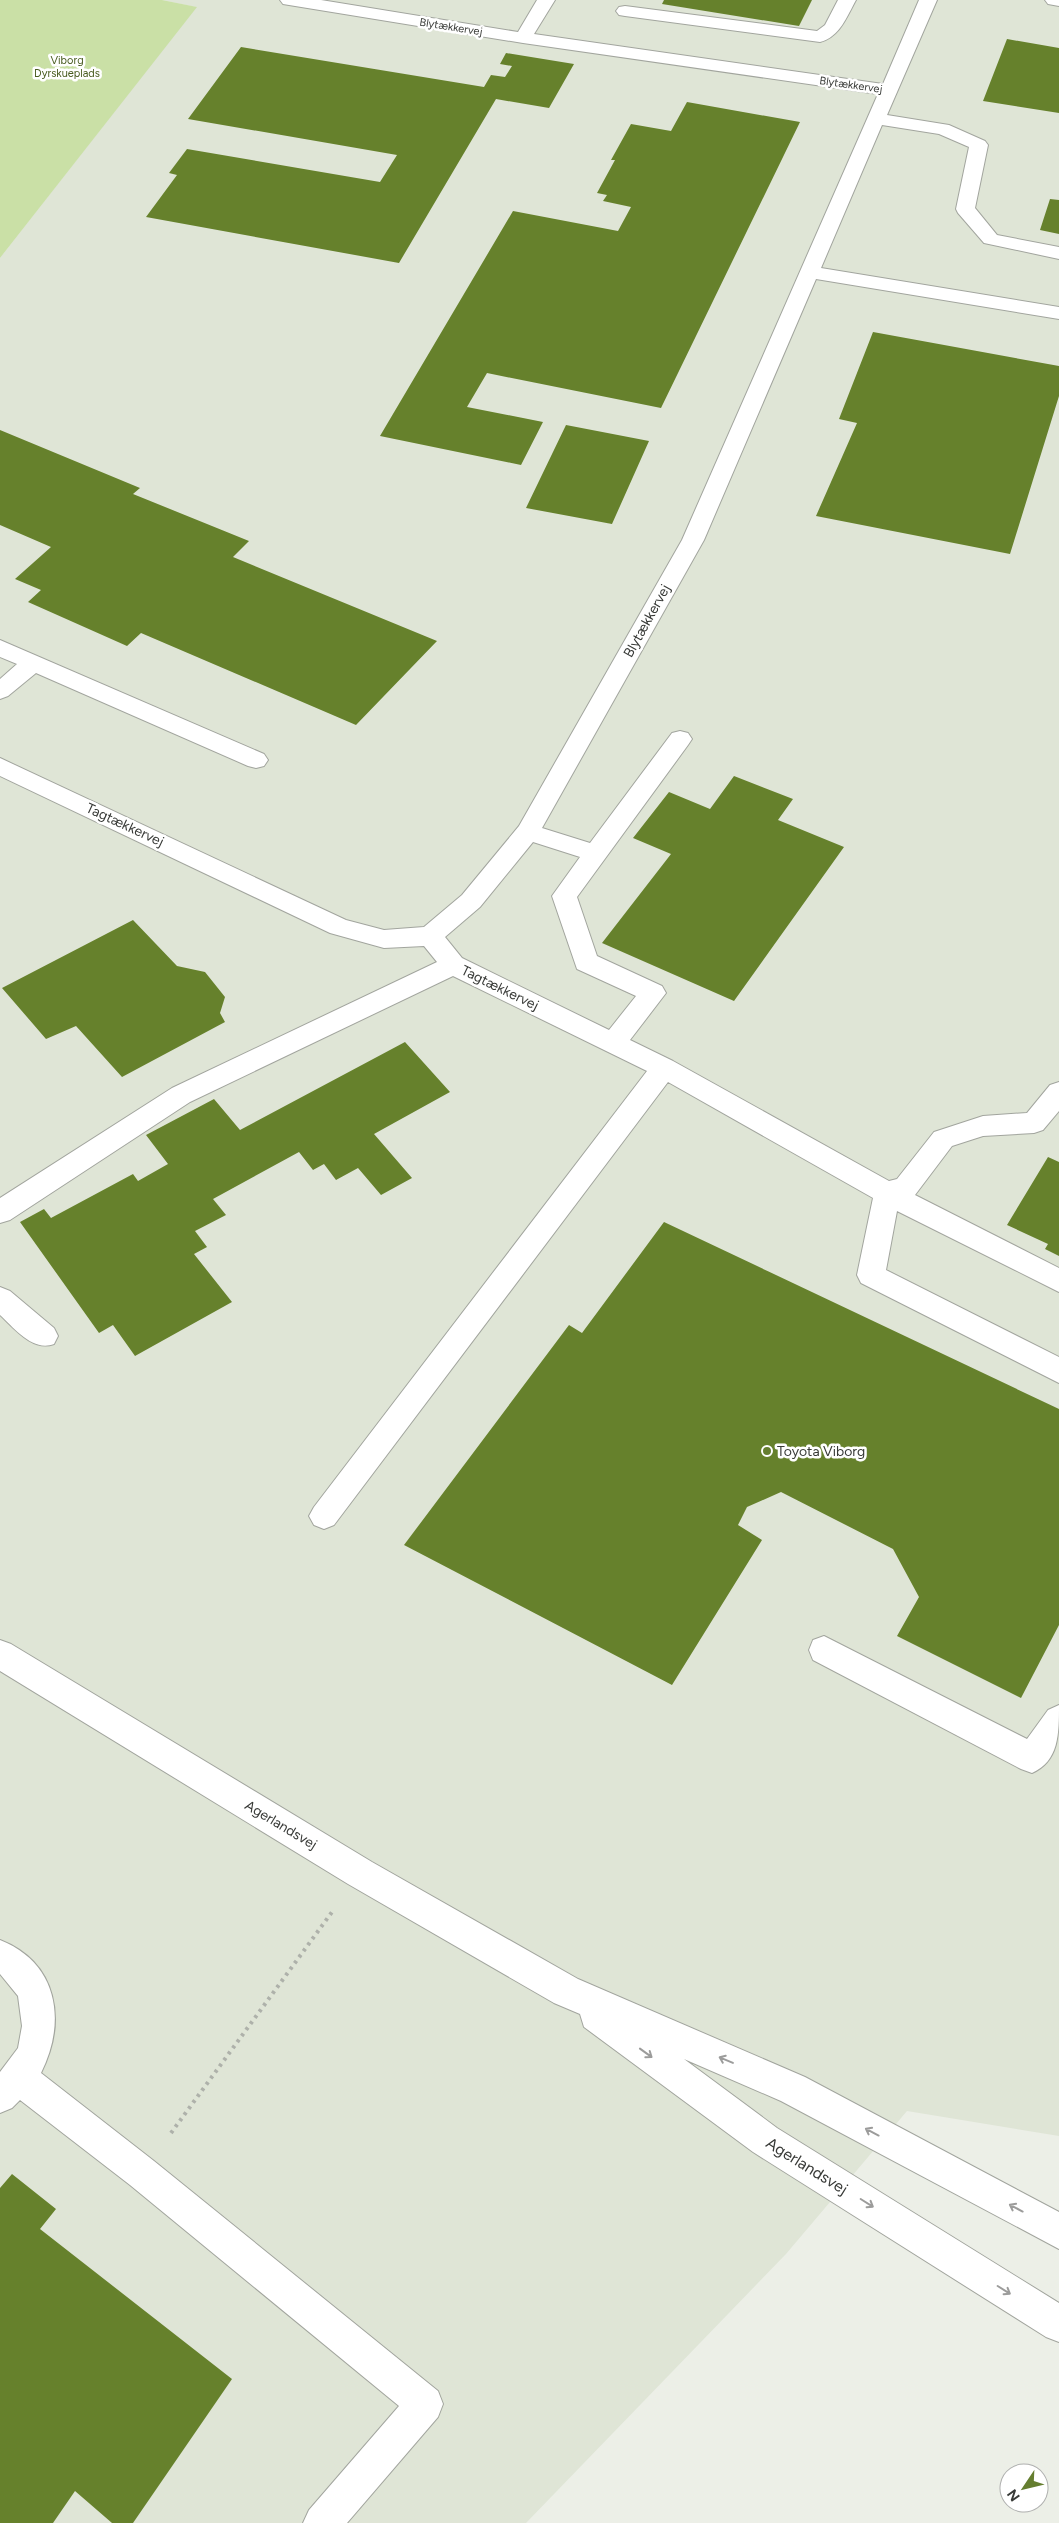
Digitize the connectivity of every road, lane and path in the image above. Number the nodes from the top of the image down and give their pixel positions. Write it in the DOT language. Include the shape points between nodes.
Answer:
graph roads {
  1 [pos="546,0"];
  2 [pos="847,0"];
  3 [pos="928,0"];
  4 [pos="1054,0"];
  5 [pos="293,1"];
  6 [pos="1059,1"];
  7 [pos="628,5"];
  8 [pos="612,37"];
  9 [pos="523,38"];
  10 [pos="888,90"];
  11 [pos="876,119"];
  12 [pos="1059,252"];
  13 [pos="811,272"];
  14 [pos="1059,313"];
  15 [pos="0,648"];
  16 [pos="33,663"];
  17 [pos="0,691"];
  18 [pos="680,739"];
  19 [pos="256,760"];
  20 [pos="0,766"];
  21 [pos="528,832"];
  22 [pos="595,853"];
  23 [pos="430,936"];
  24 [pos="452,965"];
  25 [pos="613,1044"];
  26 [pos="664,1068"];
  27 [pos="1059,1092"];
  28 [pos="887,1193"];
  29 [pos="0,1212"];
  30 [pos="1059,1281"];
  31 [pos="0,1299"];
  32 [pos="44,1336"];
  33 [pos="1059,1371"];
  34 [pos="324,1516"];
  35 [pos="824,1650"];
  36 [pos="0,1654"];
  37 [pos="1059,1720"];
  38 [pos="360,1873"];
  39 [pos="0,1956"];
  40 [pos="566,1991"];
  41 [pos="10,2087"];
  42 [pos="142,2173"];
  43 [pos="1059,2230"];
  44 [pos="1059,2324"];
  45 [pos="322,2523"];
  1 -- 9 [label="street"];
  2 -- 7 [label="street" via="832,28 820,38"];
  3 -- 10 [label="street, Blytækkervej"];
  4 -- 6 [label="street"];
  5 -- 9 [label="street, Blytækkervej"];
  7 -- 8 [label="street"];
  8 -- 9 [label="street, Blytækkervej"];
  8 -- 10 [label="street, Blytækkervej"];
  10 -- 11 [label="street, Blytækkervej"];
  11 -- 12 [label="street" via="943,129 979,145 965,209 991,238"];
  11 -- 13 [label="street, Blytækkervej"];
  13 -- 14 [label="street"];
  13 -- 21 [label="street, Blytækkervej" via="693,540"];
  15 -- 16 [label="street"];
  16 -- 17 [label="street"];
  16 -- 19 [label="street"];
  18 -- 22 [label="street"];
  20 -- 23 [label="street, Tagtækkervej" via="339,926 384,939"];
  21 -- 22 [label="street"];
  21 -- 23 [label="street, Blytækkervej" via="471,901"];
  22 -- 25 [label="street" via="564,896 586,962 653,993"];
  23 -- 24 [label="street, Tagtækkervej"];
  24 -- 25 [label="street, Tagtækkervej"];
  24 -- 29 [label="street" via="181,1095"];
  25 -- 26 [label="street, Tagtækkervej"];
  26 -- 28 [label="street, Tagtækkervej"];
  26 -- 34 [label="street"];
  27 -- 28 [label="street" via="1034,1123 983,1126 943,1139 906,1187"];
  28 -- 30 [label="street, Tagtækkervej"];
  28 -- 33 [label="street" via="871,1274"];
  31 -- 32 [label="street"];
  35 -- 37 [label="street" via="1032,1758"];
  36 -- 38 [label="street, Agerlandsvej"];
  38 -- 40 [label="street, Agerlandsvej"];
  38 -- 42 [label="path"];
  39 -- 41 [label="street" via="26,1976 37,1999 40,2026 34,2053"];
  43 -- 40 [label="street, Agerlandsvej, one-way" via="793,2089"];
  40 -- 44 [label="street, Agerlandsvej, one-way" via="764,2140"];
  41 -- 42 [label="street"];
  42 -- 45 [label="street" via="425,2404"];
}
